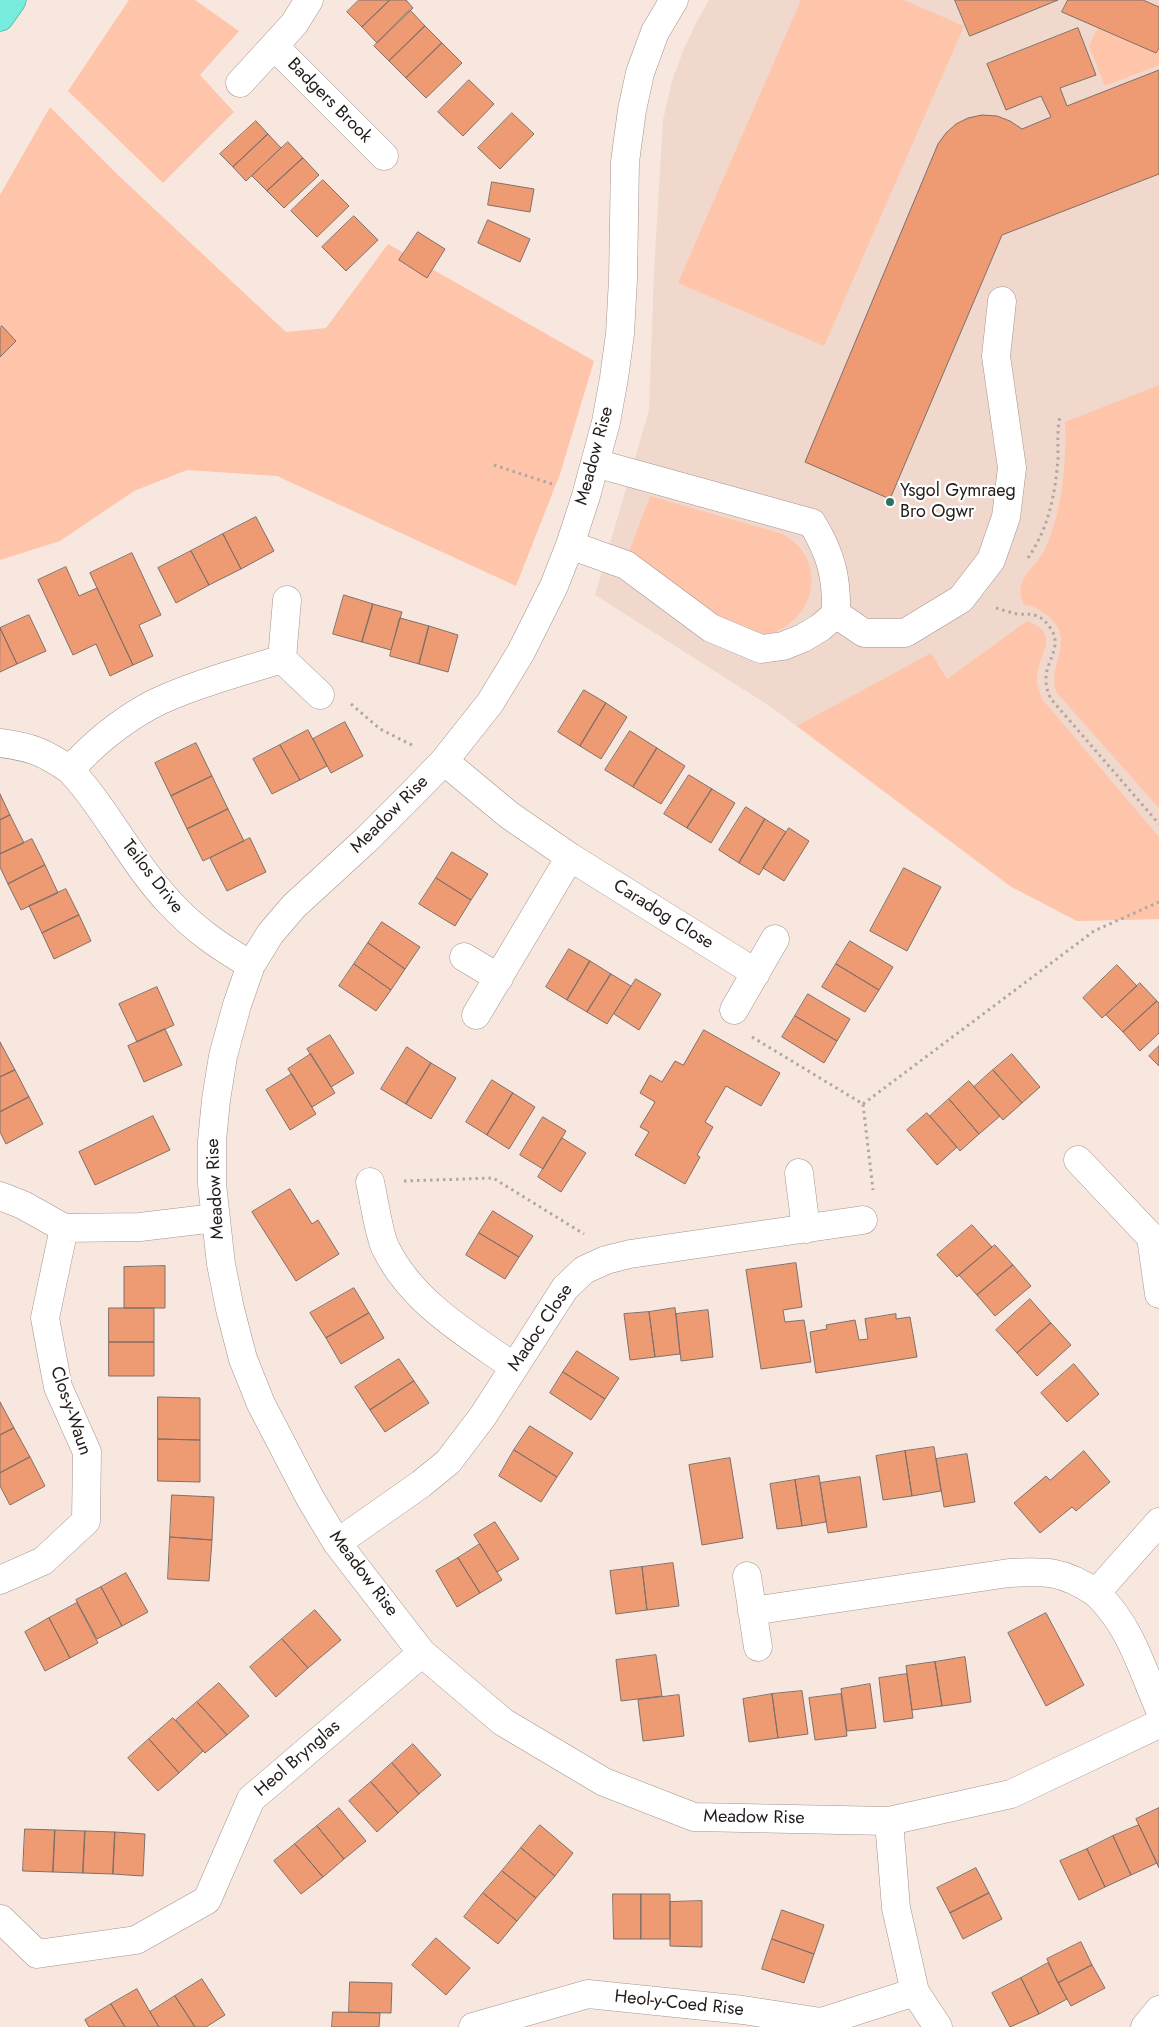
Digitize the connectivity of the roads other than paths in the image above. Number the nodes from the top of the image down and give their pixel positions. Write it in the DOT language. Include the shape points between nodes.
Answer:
graph roads {
  1 [pos="12,0"];
  2 [pos="309,0"];
  3 [pos="674,0"];
  4 [pos="0,17"];
  5 [pos="274,46"];
  6 [pos="240,83"];
  7 [pos="384,156"];
  8 [pos="1002,301"];
  9 [pos="595,463"];
  10 [pos="570,545"];
  11 [pos="287,600"];
  12 [pos="836,614"];
  13 [pos="282,659"];
  14 [pos="320,695"];
  15 [pos="0,743"];
  16 [pos="444,761"];
  17 [pos="70,770"];
  18 [pos="570,857"];
  19 [pos="775,939"];
  20 [pos="464,957"];
  21 [pos="251,965"];
  22 [pos="756,973"];
  23 [pos="499,978"];
  24 [pos="734,1010"];
  25 [pos="476,1015"];
  26 [pos="1078,1160"];
  27 [pos="799,1173"];
  28 [pos="370,1182"];
  29 [pos="0,1196"];
  30 [pos="215,1218"];
  31 [pos="863,1220"];
  32 [pos="64,1228"];
  33 [pos="806,1229"];
  34 [pos="1159,1294"];
  35 [pos="514,1367"];
  36 [pos="1159,1522"];
  37 [pos="338,1543"];
  38 [pos="747,1576"];
  39 [pos="0,1580"];
  40 [pos="1096,1593"];
  41 [pos="752,1611"];
  42 [pos="758,1647"];
  43 [pos="422,1653"];
  44 [pos="1159,1708"];
  45 [pos="1159,1724"];
  46 [pos="889,1820"];
  47 [pos="1,1919"];
  48 [pos="915,1992"];
  49 [pos="1159,2010"];
  50 [pos="741,2018"];
  51 [pos="473,2027"];
  52 [pos="938,2027"];
  53 [pos="1146,2027"];
  1 -- 4 [label="main road"];
  2 -- 5 [label="street, Badgers Brook" via="294,24"];
  3 -- 9 [label="street, Meadow Rise" via="656,32 640,73 632,110 625,162 620,334 606,422"];
  5 -- 6 [label="street, Badgers Brook"];
  5 -- 7 [label="street, Badgers Brook"];
  8 -- 12 [label="street" via="996,356 1012,468 1006,517 991,560 961,599 905,633 864,633"];
  9 -- 10 [label="street, Meadow Rise"];
  9 -- 12 [label="street" via="812,523 833,566"];
  10 -- 12 [label="street" via="626,564 711,628 761,649 783,646 803,638"];
  10 -- 16 [label="street, Meadow Rise" via="554,586 521,652 490,703"];
  11 -- 13 [label="street"];
  13 -- 14 [label="street"];
  13 -- 17 [label="street" via="152,705 91,747"];
  15 -- 17 [label="street, Teilos Drive" via="39,751"];
  16 -- 18 [label="street, Caradog Close" via="509,815"];
  16 -- 21 [label="street, Meadow Rise" via="366,840 294,906 270,934"];
  17 -- 21 [label="street, Teilos Drive" via="88,789 168,902 213,943"];
  18 -- 22 [label="street, Caradog Close"];
  18 -- 23 [label="street"];
  19 -- 22 [label="street"];
  20 -- 23 [label="street"];
  21 -- 30 [label="street, Meadow Rise" via="223,1056 216,1100 212,1141"];
  22 -- 24 [label="street"];
  23 -- 25 [label="street"];
  26 -- 34 [label="street" via="1151,1237"];
  27 -- 33 [label="street"];
  28 -- 35 [label="street" via="385,1248 411,1286 443,1317"];
  29 -- 32 [label="street"];
  30 -- 32 [label="street" via="140,1227"];
  30 -- 37 [label="street, Meadow Rise" via="226,1291 243,1359 284,1451"];
  31 -- 33 [label="street, Madoc Close"];
  32 -- 39 [label="street, Clos-y-Waun" via="45,1318 58,1387 88,1452 86,1521 43,1562"];
  33 -- 35 [label="street, Madoc Close" via="630,1254 584,1270 565,1288"];
  35 -- 37 [label="street, Madoc Close" via="448,1462"];
  36 -- 40 [label="street"];
  37 -- 43 [label="street, Meadow Rise"];
  38 -- 41 [label="street"];
  40 -- 41 [label="street" via="1063,1575 1023,1572"];
  40 -- 44 [label="street" via="1112,1608 1124,1627"];
  41 -- 42 [label="street"];
  43 -- 46 [label="street, Meadow Rise" via="503,1722 604,1782 694,1818"];
  43 -- 47 [label="street, Heol Brynglas" via="251,1799 207,1900 136,1940 36,1954"];
  45 -- 46 [label="street, Meadow Rise" via="1012,1794"];
  46 -- 48 [label="street" via="896,1908"];
  48 -- 50 [label="street, Heol-y-Coed Rise" via="821,2022"];
  48 -- 52 [label="street"];
  49 -- 53 [label="street"];
  50 -- 51 [label="street, Heol-y-Coed Rise" via="588,1994"];
}
